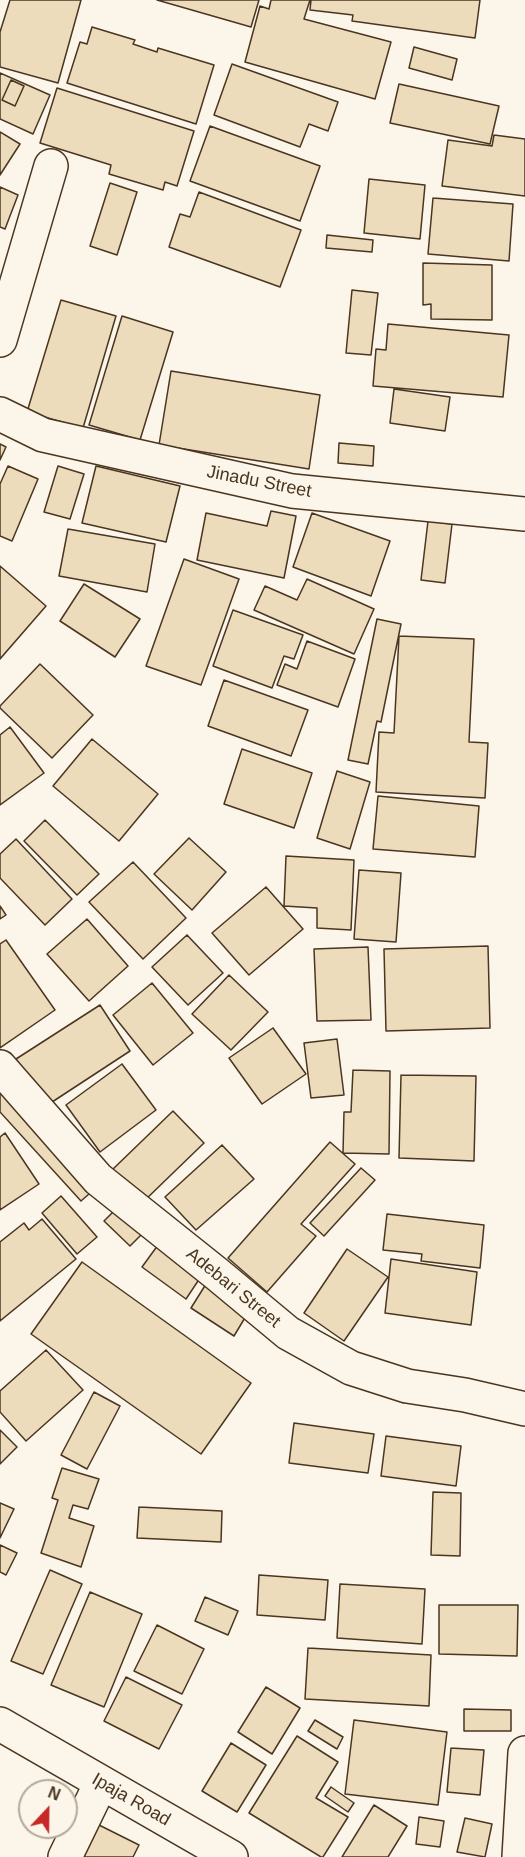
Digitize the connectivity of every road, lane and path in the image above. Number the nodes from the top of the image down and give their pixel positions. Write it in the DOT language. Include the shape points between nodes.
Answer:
graph roads {
  1 [pos="51,166"];
  2 [pos="0,340"];
  3 [pos="0,414"];
  4 [pos="525,514"];
  5 [pos="0,1068"];
  6 [pos="525,1409"];
  7 [pos="0,1724"];
  8 [pos="525,1753"];
  9 [pos="101,1783"];
  10 [pos="65,1857"];
  11 [pos="231,1857"];
  12 [pos="519,1857"];
  1 -- 2 [label="street"];
  3 -- 4 [label="street, Jinadu Street" via="43,435 292,492"];
  5 -- 6 [label="street, Adebari Street" via="98,1179 288,1334 351,1368 407,1386"];
  7 -- 9 [label="street, Ipaja Road"];
  8 -- 12 [label="street"];
  9 -- 10 [label="street"];
  9 -- 11 [label="street, Ipaja Road"];
}
